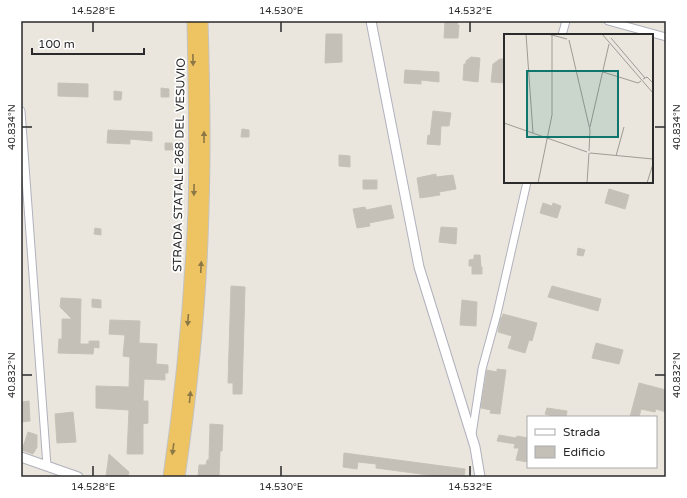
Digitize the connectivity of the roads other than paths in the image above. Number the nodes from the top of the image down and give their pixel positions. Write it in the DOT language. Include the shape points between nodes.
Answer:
graph roads {
  1 [pos="193,21"];
  2 [pos="202,21"];
  3 [pos="371,21"];
  4 [pos="566,21"];
  5 [pos="608,21"];
  6 [pos="562,34"];
  7 [pos="666,37"];
  8 [pos="21,111"];
  9 [pos="528,183"];
  10 [pos="472,436"];
  11 [pos="21,457"];
  12 [pos="47,466"];
  13 [pos="78,477"];
  14 [pos="169,477"];
  15 [pos="179,477"];
  16 [pos="480,477"];
  1 -- 14 [label="highway, STRADA STATALE 268 DEL VESUVIO, one-way" via="195,146 191,276 180,397"];
  15 -- 2 [label="highway, STRADA STATALE 268 DEL VESUVIO, one-way" via="196,333 203,210"];
  3 -- 10 [label="street" via="419,267"];
  4 -- 6 [label="street"];
  5 -- 7 [label="street"];
  8 -- 12 [label="street"];
  9 -- 10 [label="street" via="482,369"];
  10 -- 16 [label="street"];
  11 -- 12 [label="street"];
  12 -- 13 [label="street"];
}
